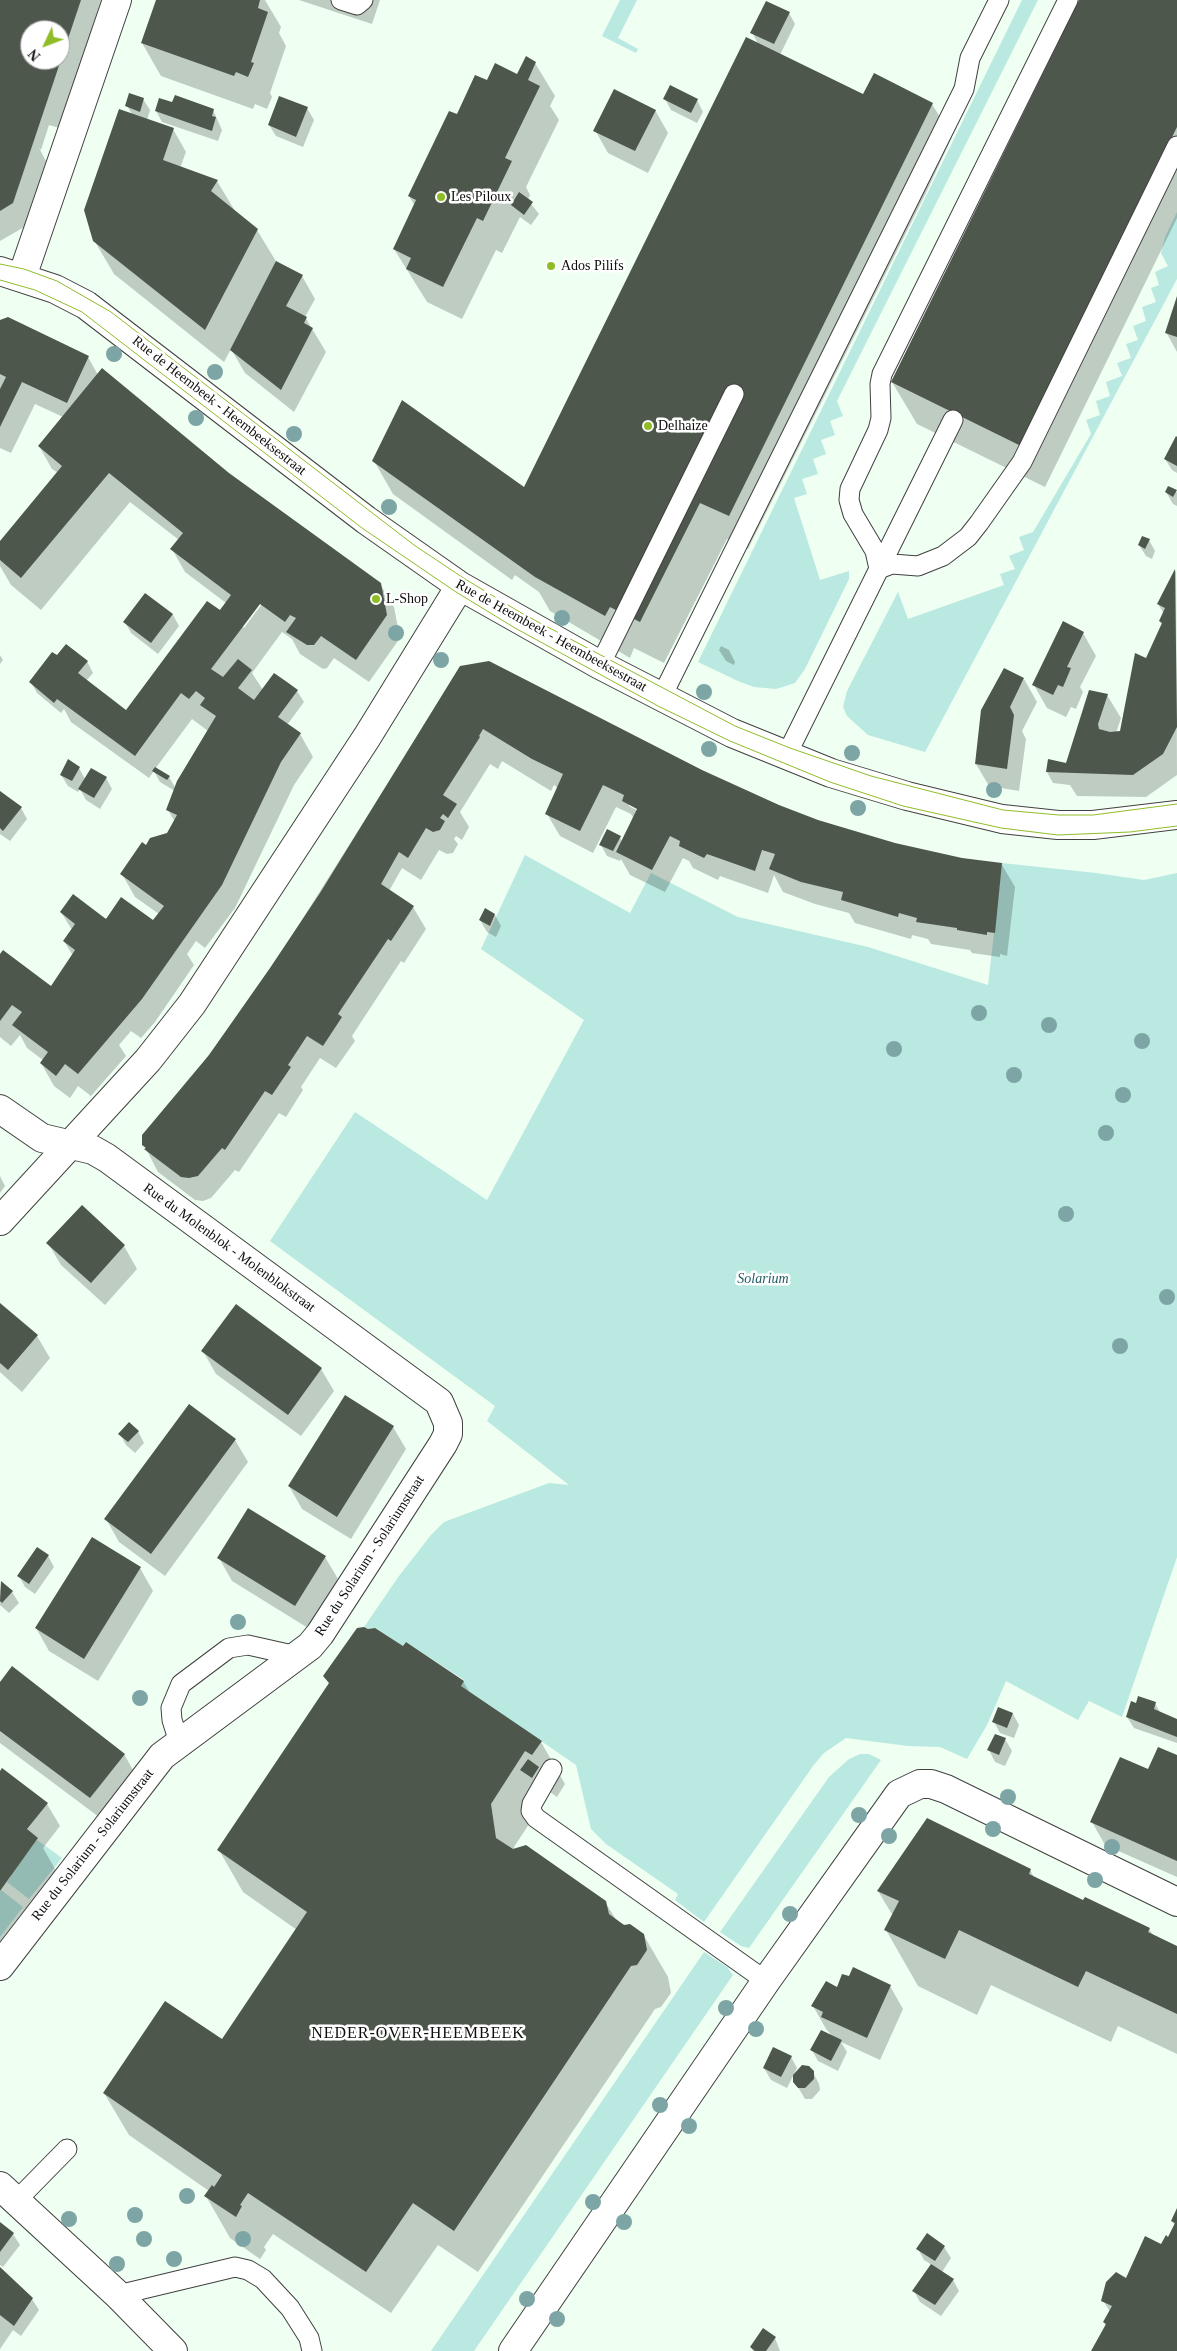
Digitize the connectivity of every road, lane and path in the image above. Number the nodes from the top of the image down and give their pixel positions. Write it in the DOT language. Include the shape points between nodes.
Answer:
graph roads {
  1 [pos="117,0"];
  2 [pos="341,0"];
  3 [pos="363,0"];
  4 [pos="999,0"];
  5 [pos="1068,0"];
  6 [pos="1177,146"];
  7 [pos="11,274"];
  8 [pos="734,394"];
  9 [pos="953,420"];
  10 [pos="879,569"];
  11 [pos="460,586"];
  12 [pos="600,665"];
  13 [pos="661,698"];
  14 [pos="786,756"];
  15 [pos="1177,815"];
  16 [pos="0,1109"];
  17 [pos="70,1144"];
  18 [pos="0,1221"];
  19 [pos="445,1412"];
  20 [pos="296,1656"];
  21 [pos="179,1742"];
  22 [pos="552,1769"];
  23 [pos="1177,1902"];
  24 [pos="0,1966"];
  25 [pos="766,1981"];
  26 [pos="67,2149"];
  27 [pos="8,2193"];
  28 [pos="118,2295"];
  29 [pos="173,2351"];
  30 [pos="312,2351"];
  31 [pos="513,2351"];
  1 -- 7 [label="street"];
  2 -- 3 [label="lane" via="357,5"];
  4 -- 13 [label="lane" via="970,58 964,89"];
  5 -- 10 [label="lane" via="882,374 878,430 850,489 849,500 853,514 875,551"];
  6 -- 10 [label="lane" via="1022,462 979,524 943,556 918,566 892,564"];
  7 -- 11 [label="street, Rue de Heembeek - Heembeeksestraat" via="71,297 107,319 366,520"];
  8 -- 12 [label="lane"];
  9 -- 10 [label="lane"];
  10 -- 14 [label="lane"];
  11 -- 12 [label="street, Rue de Heembeek - Heembeeksestraat"];
  11 -- 17 [label="street" via="367,736 192,1004 148,1060"];
  12 -- 13 [label="street, Rue de Heembeek - Heembeeksestraat"];
  13 -- 14 [label="street, Rue de Heembeek - Heembeeksestraat"];
  14 -- 15 [label="street, Rue de Heembeek - Heembeeksestraat" via="899,794 1002,819 1093,825"];
  16 -- 17 [label="street, Rue du Molenblok - Molenblokstraat" via="42,1138"];
  17 -- 18 [label="street"];
  17 -- 19 [label="street, Rue du Molenblok - Molenblokstraat" via="94,1150 107,1158 439,1402"];
  19 -- 20 [label="street, Rue du Solarium - Solariumstraat" via="448,1434 443,1444 320,1634"];
  20 -- 21 [label="street, Rue du Solarium - Solariumstraat"];
  20 -- 21 [label="lane" via="248,1645 229,1648 181,1684 171,1708"];
  21 -- 24 [label="street, Rue du Solarium - Solariumstraat" via="149,1771"];
  22 -- 25 [label="lane" via="532,1804 531,1811 536,1818"];
  23 -- 25 [label="street" via="946,1789 920,1784 899,1794 887,1808"];
  25 -- 31 [label="street"];
  26 -- 27 [label="lane"];
  27 -- 28 [label="street"];
  28 -- 29 [label="street"];
  28 -- 30 [label="lane" via="235,2267 248,2270 263,2279 290,2308 310,2338"];
}
